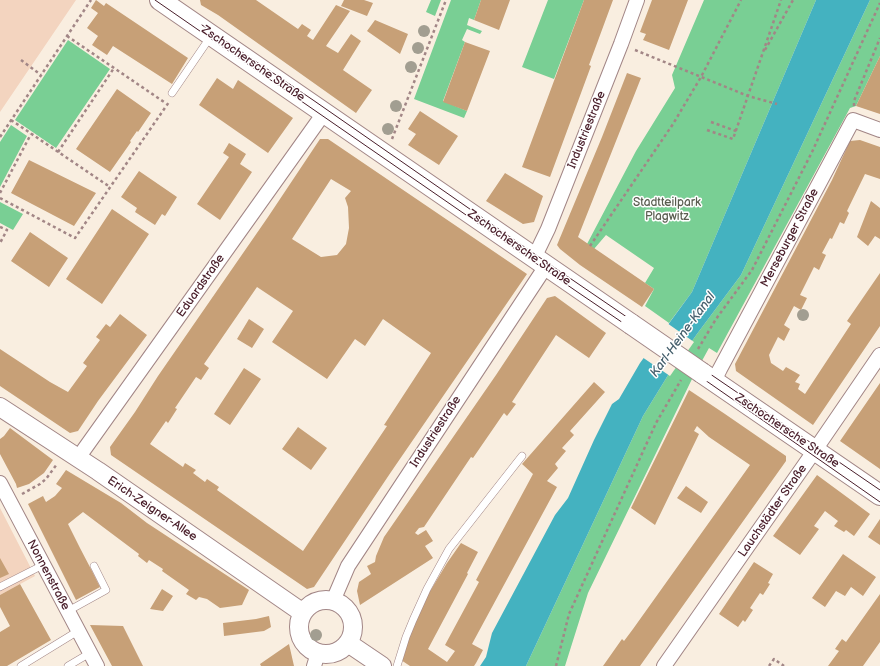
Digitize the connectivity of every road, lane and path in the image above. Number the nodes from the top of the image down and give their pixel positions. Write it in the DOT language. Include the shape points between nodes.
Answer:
graph roads {
  1 [pos="91,0"];
  2 [pos="446,0"];
  3 [pos="637,0"];
  4 [pos="742,0"];
  5 [pos="781,0"];
  6 [pos="793,0"];
  7 [pos="171,3"];
  8 [pos="880,3"];
  9 [pos="211,35"];
  10 [pos="67,36"];
  11 [pos="880,38"];
  12 [pos="621,44"];
  13 [pos="762,56"];
  14 [pos="21,60"];
  15 [pos="114,68"];
  16 [pos="42,75"];
  17 [pos="701,77"];
  18 [pos="172,93"];
  19 [pos="748,96"];
  20 [pos="175,103"];
  21 [pos="167,104"];
  22 [pos="777,104"];
  23 [pos="324,113"];
  24 [pos="11,120"];
  25 [pos="853,120"];
  26 [pos="711,122"];
  27 [pos="707,130"];
  28 [pos="880,130"];
  29 [pos="736,131"];
  30 [pos="395,132"];
  31 [pos="31,134"];
  32 [pos="0,137"];
  33 [pos="58,152"];
  34 [pos="110,187"];
  35 [pos="0,193"];
  36 [pos="0,198"];
  37 [pos="0,227"];
  38 [pos="0,243"];
  39 [pos="590,246"];
  40 [pos="540,262"];
  41 [pos="698,350"];
  42 [pos="880,355"];
  43 [pos="699,377"];
  44 [pos="0,407"];
  45 [pos="815,450"];
  46 [pos="522,456"];
  47 [pos="78,458"];
  48 [pos="46,479"];
  49 [pos="0,483"];
  50 [pos="880,495"];
  51 [pos="10,501"];
  52 [pos="42,565"];
  53 [pos="94,566"];
  54 [pos="0,587"];
  55 [pos="333,602"];
  56 [pos="68,611"];
  57 [pos="303,613"];
  58 [pos="78,631"];
  59 [pos="348,643"];
  60 [pos="90,653"];
  61 [pos="316,660"];
  62 [pos="21,666"];
  63 [pos="68,666"];
  64 [pos="97,666"];
  65 [pos="382,666"];
  66 [pos="397,666"];
  67 [pos="556,666"];
  68 [pos="664,666"];
  69 [pos="770,666"];
  70 [pos="784,666"];
  1 -- 10 [label="path"];
  2 -- 30 [label="path"];
  3 -- 12 [label="street, Industriestraße"];
  4 -- 17 [label="path"];
  5 -- 13 [label="path"];
  6 -- 13 [label="path"];
  7 -- 9 [label="main road, Zschochersche Straße"];
  8 -- 41 [label="path" via="812,152 752,270 716,319"];
  9 -- 18 [label="lane"];
  9 -- 23 [label="main road, Zschochersche Straße"];
  10 -- 15 [label="path"];
  10 -- 16 [label="path"];
  11 -- 25 [label="path" via="854,101"];
  12 -- 17 [label="path"];
  12 -- 40 [label="street, Industriestraße" via="548,229"];
  13 -- 19 [label="path"];
  14 -- 16 [label="path"];
  15 -- 21 [label="path"];
  15 -- 33 [label="path"];
  16 -- 24 [label="path"];
  17 -- 19 [label="path"];
  17 -- 39 [label="path" via="659,145"];
  19 -- 22 [label="path"];
  19 -- 29 [label="path"];
  20 -- 21 [label="path" via="170,100"];
  21 -- 34 [label="path"];
  23 -- 40 [label="main road, Zschochersche Straße"];
  23 -- 47 [label="street, Eduardstraße"];
  24 -- 31 [label="path"];
  24 -- 32 [label="path"];
  25 -- 28 [label="street"];
  25 -- 43 [label="street, Merseburger Straße" via="720,368"];
  26 -- 29 [label="path"];
  27 -- 29 [label="path" via="732,139"];
  31 -- 33 [label="path"];
  31 -- 35 [label="path"];
  33 -- 34 [label="path"];
  34 -- 36 [label="path" via="75,238"];
  37 -- 38 [label="path" via="7,230"];
  40 -- 43 [label="main road, Zschochersche Straße, bridge" via="631,324"];
  40 -- 55 [label="street, Industriestraße" via="348,566"];
  42 -- 45 [label="street, Lauchstädter Straße"];
  43 -- 45 [label="main road, Zschochersche Straße"];
  43 -- 67 [label="path" via="656,423 569,614"];
  44 -- 47 [label="street, Erich-Zeigner-Allee"];
  45 -- 50 [label="main road, Zschochersche Straße"];
  45 -- 68 [label="street, Lauchstädter Straße"];
  46 -- 66 [label="lane" via="449,549 413,620"];
  47 -- 57 [label="street, Erich-Zeigner-Allee"];
  48 -- 51 [label="path"];
  49 -- 51 [label="street, Nonnenstraße"];
  51 -- 52 [label="street, Nonnenstraße"];
  52 -- 54 [label="lane"];
  52 -- 56 [label="street, Nonnenstraße"];
  53 -- 56 [label="lane" via="106,590"];
  55 -- 57 [label="street" via="316,602"];
  55 -- 59 [label="street" via="341,605 351,619 353,627"];
  56 -- 58 [label="street, Nonnenstraße"];
  57 -- 61 [label="street" via="299,625 301,638"];
  58 -- 60 [label="street, Nonnenstraße"];
  58 -- 62 [label="lane"];
  59 -- 61 [label="street"];
  59 -- 65 [label="street"];
  60 -- 63 [label="lane"];
  60 -- 64 [label="street, Nonnenstraße"];
  69 -- 70 [label="path" via="774,659"];
}
